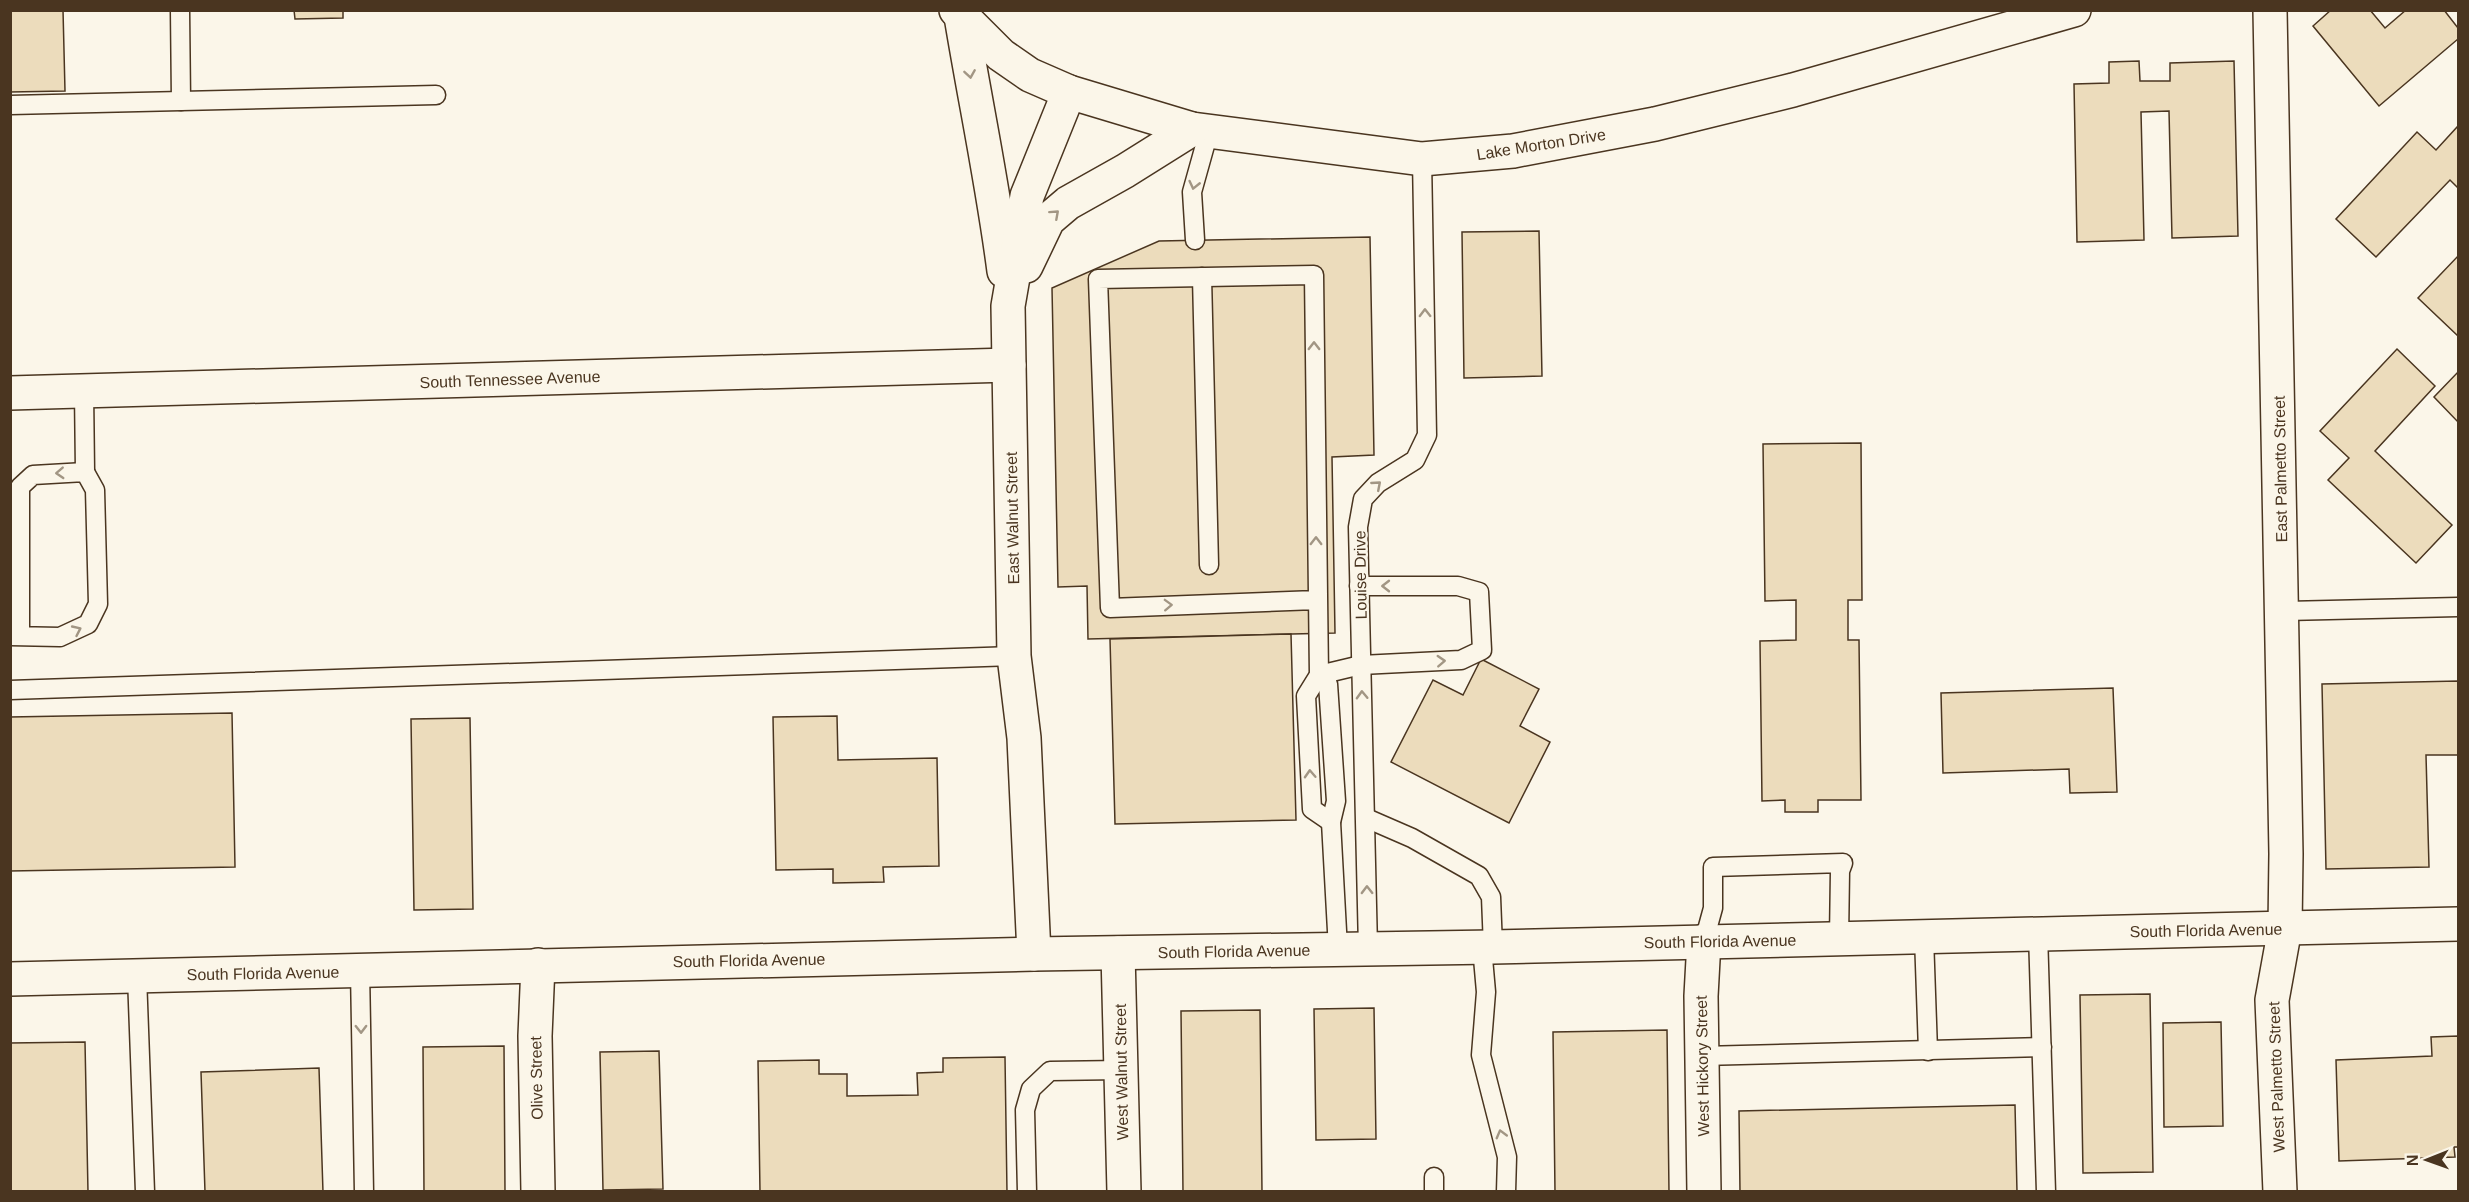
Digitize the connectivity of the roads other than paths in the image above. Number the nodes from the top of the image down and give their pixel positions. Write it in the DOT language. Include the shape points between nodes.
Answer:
graph roads {
  1 [pos="180,10"];
  2 [pos="2074,10"];
  3 [pos="2270,10"];
  4 [pos="958,13"];
  5 [pos="1069,92"];
  6 [pos="436,95"];
  7 [pos="181,101"];
  8 [pos="10,105"];
  9 [pos="1200,130"];
  10 [pos="1422,159"];
  11 [pos="1195,240"];
  12 [pos="1203,277"];
  13 [pos="1009,302"];
  14 [pos="1009,365"];
  15 [pos="84,391"];
  16 [pos="10,393"];
  17 [pos="85,472"];
  18 [pos="1209,565"];
  19 [pos="1359,586"];
  20 [pos="1316,600"];
  21 [pos="2458,607"];
  22 [pos="2283,611"];
  23 [pos="15,636"];
  24 [pos="1014,656"];
  25 [pos="1361,665"];
  26 [pos="1319,675"];
  27 [pos="10,690"];
  28 [pos="1366,819"];
  29 [pos="2458,924"];
  30 [pos="2285,928"];
  31 [pos="2038,933"];
  32 [pos="1924,937"];
  33 [pos="1839,939"];
  34 [pos="1704,941"];
  35 [pos="1488,947"];
  36 [pos="1353,948"];
  37 [pos="1118,953"];
  38 [pos="1034,954"];
  39 [pos="538,965"];
  40 [pos="360,970"];
  41 [pos="137,976"];
  42 [pos="10,979"];
  43 [pos="2042,1047"];
  44 [pos="1928,1051"];
  45 [pos="1702,1056"];
  46 [pos="1121,1070"];
  47 [pos="145,1191"];
  48 [pos="364,1191"];
  49 [pos="538,1191"];
  50 [pos="1027,1191"];
  51 [pos="1124,1191"];
  52 [pos="1506,1191"];
  53 [pos="1704,1191"];
  54 [pos="2046,1191"];
  55 [pos="2280,1191"];
  1 -- 7 [label="lane"];
  2 -- 10 [label="street, Lake Morton Drive" via="1793,90 1655,124 1513,151"];
  3 -- 22 [label="street, East Palmetto Street"];
  4 -- 5 [label="street, Lake Morton Drive" via="1001,55 1030,75"];
  4 -- 13 [label="street, one-way" via="995,199"];
  5 -- 9 [label="street, Lake Morton Drive"];
  5 -- 13 [label="street, East Walnut Street" via="1027,196"];
  6 -- 7 [label="lane"];
  7 -- 8 [label="lane"];
  9 -- 10 [label="street, Lake Morton Drive"];
  9 -- 11 [label="lane, one-way" via="1192,192"];
  13 -- 9 [label="street, one-way" via="1048,220 1068,202"];
  19 -- 10 [label="lane, Louise Drive, one-way" via="1358,527 1363,499 1378,483 1415,460 1427,435"];
  12 -- 18 [label="lane"];
  20 -- 12 [label="lane, one-way" via="1314,275"];
  12 -- 20 [label="lane, one-way" via="1098,279 1110,608"];
  13 -- 14 [label="street, East Walnut Street"];
  14 -- 15 [label="street, South Tennessee Avenue"];
  14 -- 24 [label="street, East Walnut Street"];
  15 -- 16 [label="street, South Tennessee Avenue"];
  15 -- 17 [label="lane"];
  17 -- 23 [label="lane, one-way" via="33,475 20,488"];
  23 -- 17 [label="lane, one-way" via="60,638 88,624 98,604 95,490"];
  19 -- 25 [label="lane, Louise Drive"];
  25 -- 19 [label="lane, one-way" via="1461,660 1482,650 1479,592 1458,586"];
  20 -- 26 [label="lane"];
  21 -- 22 [label="lane"];
  22 -- 30 [label="street, East Palmetto Street"];
  24 -- 27 [label="lane"];
  24 -- 38 [label="street, East Walnut Street" via="1024,738"];
  25 -- 26 [label="lane"];
  28 -- 25 [label="lane, Louise Drive, one-way"];
  36 -- 26 [label="lane, one-way" via="1331,822 1311,809 1306,696"];
  28 -- 35 [label="lane" via="1412,838 1479,876 1491,897"];
  36 -- 28 [label="lane, Louise Drive, one-way"];
  29 -- 30 [label="street, South Florida Avenue"];
  30 -- 31 [label="street, South Florida Avenue"];
  30 -- 55 [label="street, West Palmetto Street" via="2272,1000"];
  31 -- 32 [label="street, South Florida Avenue"];
  31 -- 43 [label="lane"];
  32 -- 33 [label="street, South Florida Avenue"];
  32 -- 44 [label="lane"];
  33 -- 34 [label="street, South Florida Avenue"];
  33 -- 34 [label="lane" via="1843,863 1713,867 1713,908"];
  34 -- 35 [label="street, South Florida Avenue"];
  34 -- 45 [label="street, West Hickory Street"];
  35 -- 36 [label="street, South Florida Avenue"];
  52 -- 35 [label="lane, one-way" via="1507,1157 1480,1054"];
  36 -- 37 [label="street, South Florida Avenue"];
  37 -- 38 [label="street, South Florida Avenue"];
  37 -- 46 [label="street, West Walnut Street"];
  38 -- 39 [label="street, South Florida Avenue"];
  39 -- 40 [label="street, South Florida Avenue"];
  39 -- 49 [label="street, Olive Street"];
  40 -- 41 [label="street, South Florida Avenue"];
  40 -- 48 [label="lane, one-way"];
  41 -- 42 [label="street, South Florida Avenue"];
  41 -- 47 [label="lane"];
  43 -- 44 [label="lane"];
  43 -- 54 [label="lane"];
  44 -- 45 [label="lane"];
  45 -- 53 [label="street, West Hickory Street"];
  46 -- 50 [label="lane" via="1050,1071 1031,1089 1025,1110"];
  46 -- 51 [label="street, West Walnut Street"];
}
